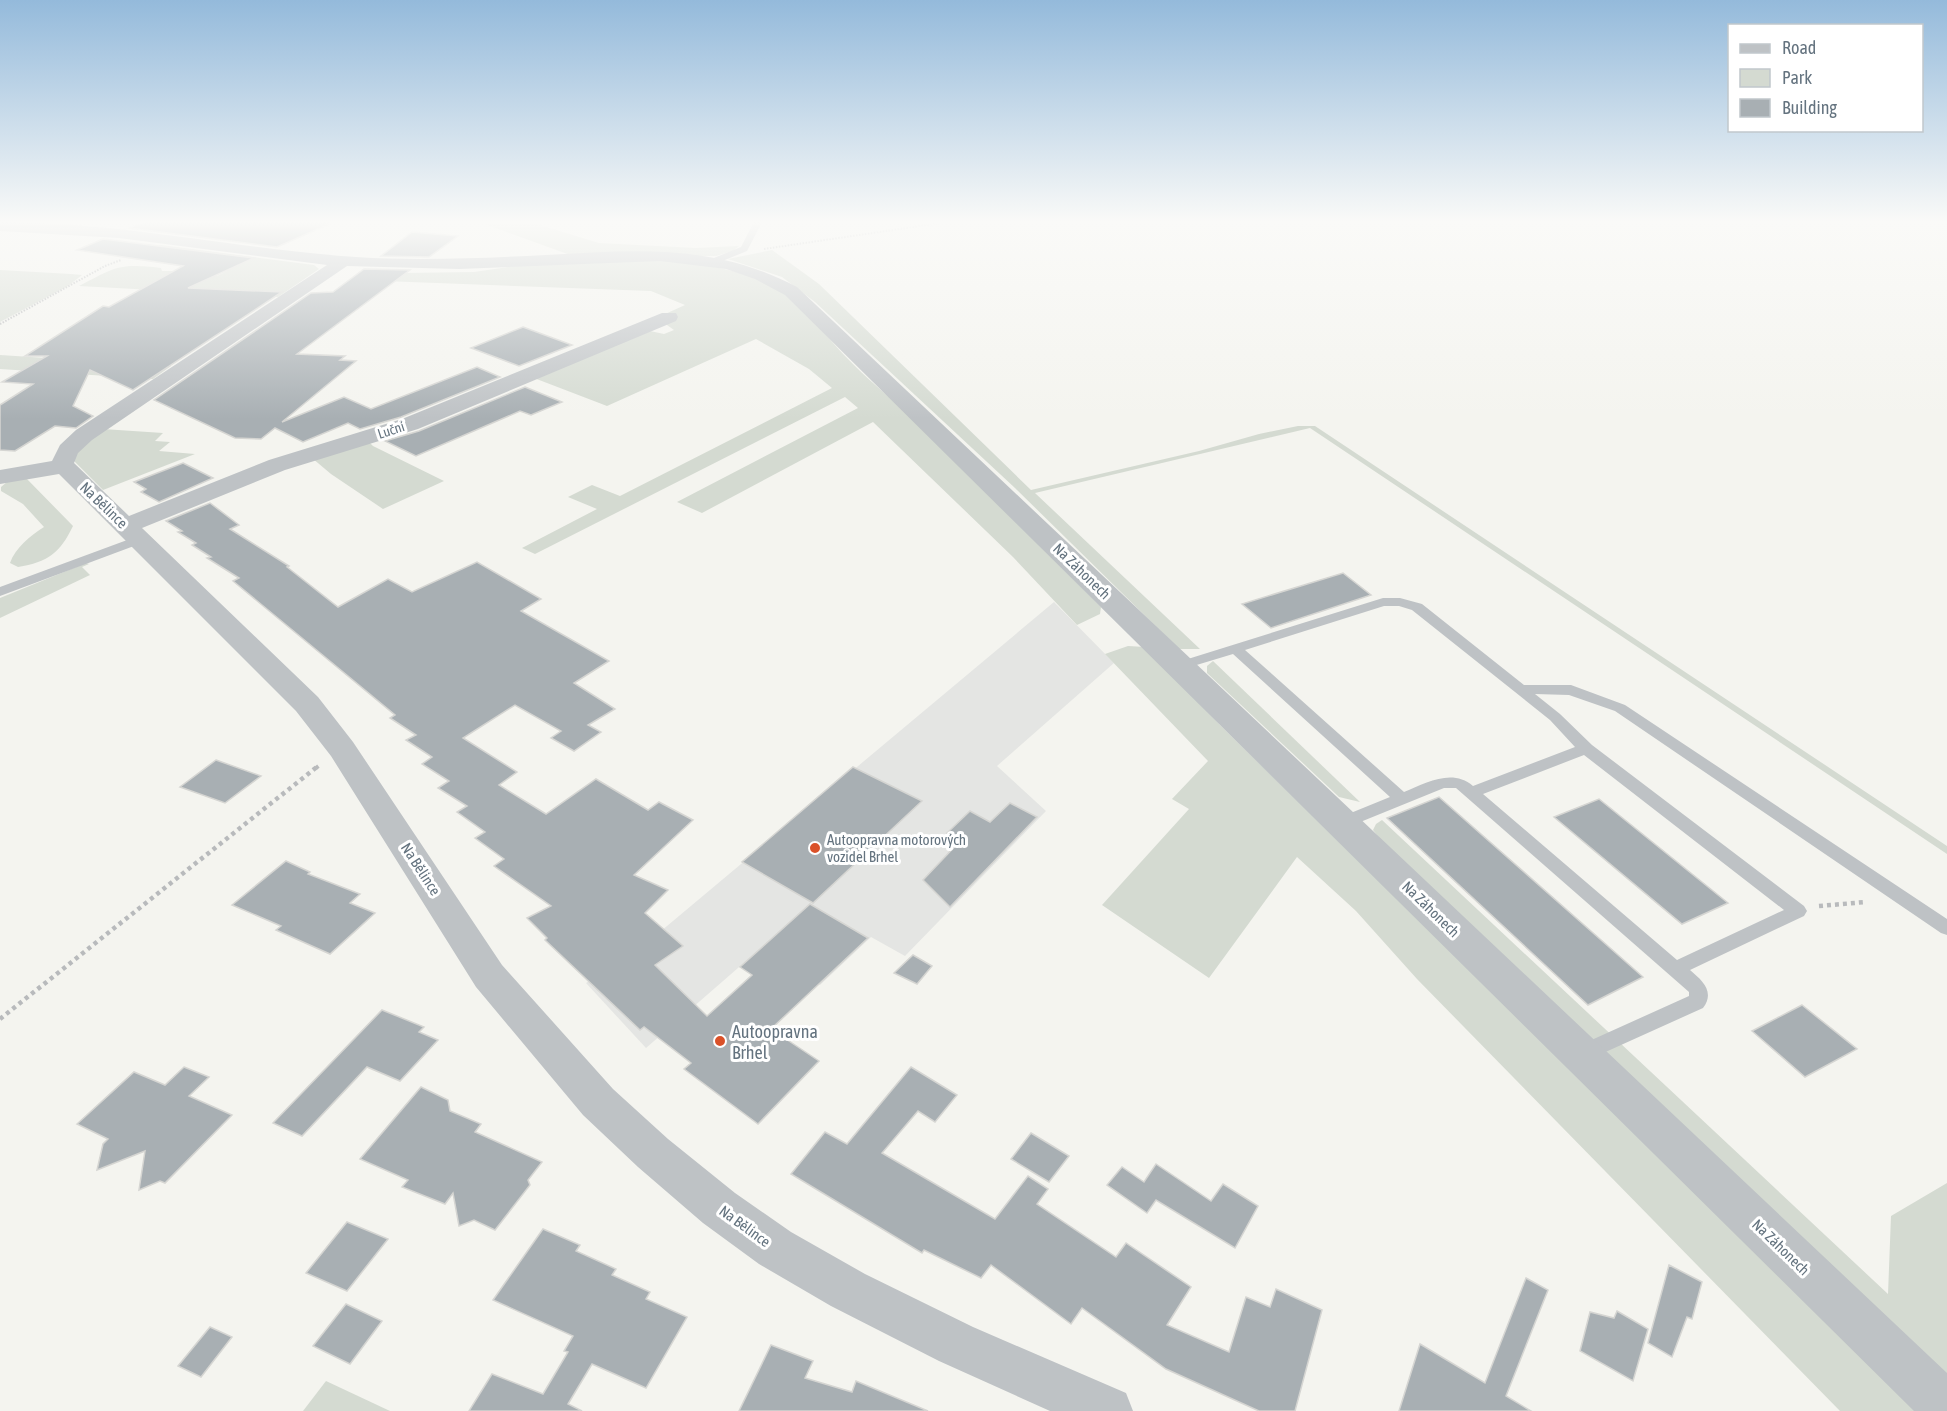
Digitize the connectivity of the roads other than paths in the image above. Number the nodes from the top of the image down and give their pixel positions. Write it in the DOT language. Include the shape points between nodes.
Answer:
graph roads {
  1 [pos="304,288"];
  2 [pos="786,288"];
  3 [pos="664,324"];
  4 [pos="64,466"];
  5 [pos="0,477"];
  6 [pos="132,533"];
  7 [pos="0,592"];
  8 [pos="1235,649"];
  9 [pos="1180,666"];
  10 [pos="1519,689"];
  11 [pos="1586,749"];
  12 [pos="1472,792"];
  13 [pos="1403,800"];
  14 [pos="1342,823"];
  15 [pos="1947,928"];
  16 [pos="1675,969"];
  17 [pos="1582,1054"];
  18 [pos="1947,1408"];
  19 [pos="1108,1411"];
  1 -- 4 [label="street" via="84,435 64,456"];
  2 -- 9 [label="street, Na Záhonech"];
  3 -- 6 [label="street, Luční" via="422,419 277,465"];
  4 -- 5 [label="street"];
  4 -- 6 [label="street, Na Bělince"];
  6 -- 7 [label="lane"];
  6 -- 19 [label="street, Na Bělince" via="307,704 342,749 489,976 598,1102 653,1153 719,1208 848,1290 956,1344"];
  8 -- 9 [label="lane"];
  8 -- 10 [label="lane" via="1383,602 1400,602 1417,607"];
  8 -- 13 [label="lane"];
  9 -- 14 [label="street, Na Záhonech"];
  10 -- 11 [label="lane" via="1555,717"];
  10 -- 15 [label="lane" via="1571,690 1620,708"];
  11 -- 12 [label="lane"];
  11 -- 16 [label="lane" via="1798,911"];
  12 -- 13 [label="lane" via="1461,784 1447,782"];
  12 -- 16 [label="lane"];
  13 -- 14 [label="lane"];
  14 -- 17 [label="street, Na Záhonech"];
  16 -- 17 [label="lane" via="1698,990 1696,1002"];
  17 -- 18 [label="street, Na Záhonech"];
}
